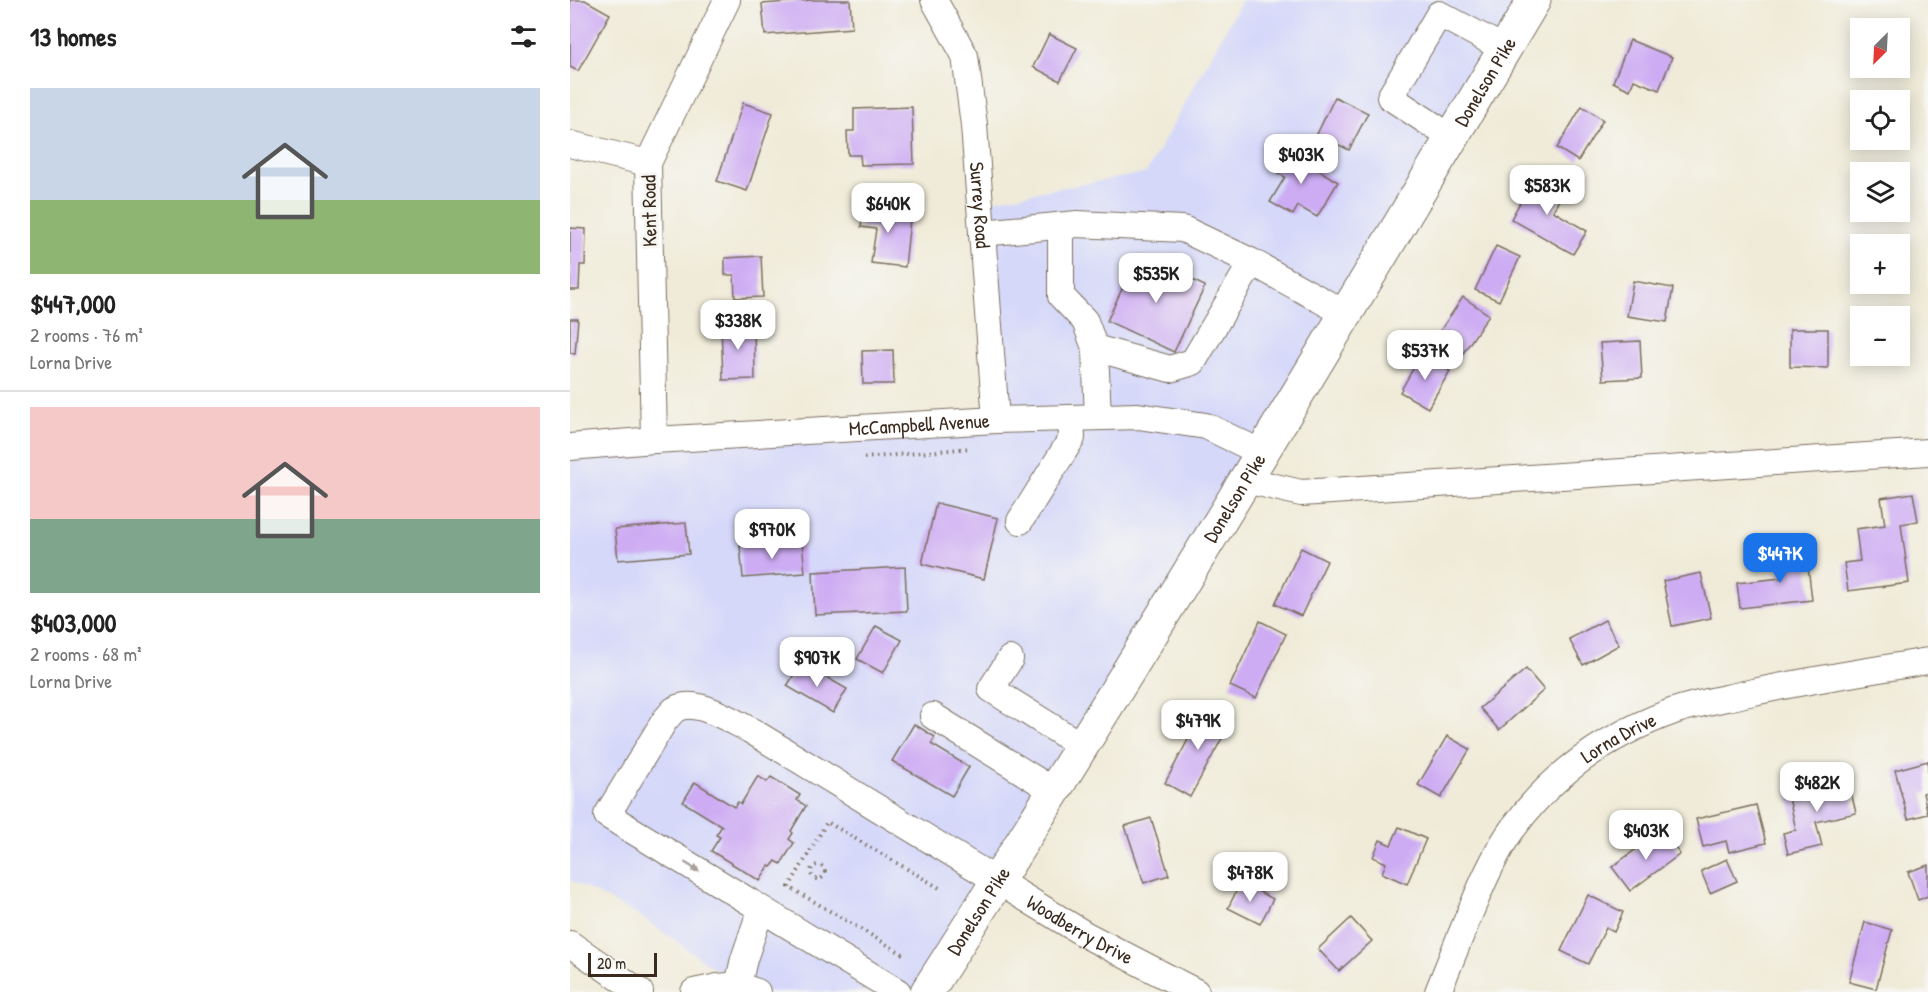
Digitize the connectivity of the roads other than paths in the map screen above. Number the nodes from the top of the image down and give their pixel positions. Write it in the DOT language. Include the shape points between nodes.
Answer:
graph roads {
  1 [pos="727,0"];
  2 [pos="934,0"];
  3 [pos="1534,0"];
  4 [pos="1505,49"];
  5 [pos="1452,138"];
  6 [pos="570,144"];
  7 [pos="648,163"];
  8 [pos="1061,226"];
  9 [pos="982,233"];
  10 [pos="1252,262"];
  11 [pos="1346,314"];
  12 [pos="1095,348"];
  13 [pos="1098,417"];
  14 [pos="1071,418"];
  15 [pos="996,420"];
  16 [pos="654,440"];
  17 [pos="570,447"];
  18 [pos="1928,452"];
  19 [pos="1254,467"];
  20 [pos="1020,521"];
  21 [pos="1010,659"];
  22 [pos="1928,661"];
  23 [pos="933,716"];
  24 [pos="1082,746"];
  25 [pos="1054,791"];
  26 [pos="998,881"];
  27 [pos="761,909"];
  28 [pos="570,944"];
  29 [pos="747,989"];
  30 [pos="640,992"];
  31 [pos="694,992"];
  32 [pos="898,992"];
  33 [pos="927,992"];
  34 [pos="1196,992"];
  35 [pos="1438,992"];
  1 -- 7 [label="street, Kent Road"];
  2 -- 9 [label="street, Surrey Road" via="965,56"];
  3 -- 4 [label="main road, Donelson Pike"];
  4 -- 5 [label="main road, Donelson Pike"];
  4 -- 5 [label="street" via="1439,14 1390,97"];
  5 -- 11 [label="main road, Donelson Pike"];
  6 -- 7 [label="street"];
  7 -- 16 [label="street, Kent Road"];
  8 -- 9 [label="street"];
  8 -- 10 [label="street" via="1183,229"];
  8 -- 12 [label="street" via="1061,296 1085,321"];
  9 -- 15 [label="street, Surrey Road"];
  10 -- 11 [label="street"];
  10 -- 12 [label="street" via="1193,362 1170,369"];
  11 -- 19 [label="main road, Donelson Pike"];
  12 -- 13 [label="street"];
  13 -- 14 [label="street, McCampbell Avenue"];
  13 -- 19 [label="street, McCampbell Avenue" via="1138,416 1206,426"];
  14 -- 15 [label="street, McCampbell Avenue"];
  14 -- 20 [label="street" via="1072,438"];
  15 -- 16 [label="street, McCampbell Avenue"];
  16 -- 17 [label="street, McCampbell Avenue"];
  18 -- 19 [label="street, McCampbell Avenue" via="1301,493"];
  19 -- 24 [label="main road, Donelson Pike"];
  21 -- 24 [label="street" via="991,689"];
  22 -- 35 [label="street, Lorna Drive" via="1791,684 1675,711 1635,727 1583,757 1538,797 1513,827 1475,901"];
  23 -- 25 [label="street"];
  24 -- 25 [label="main road, Donelson Pike"];
  25 -- 26 [label="main road, Donelson Pike"];
  26 -- 27 [label="street, Woodberry Drive, one-way" via="750,730 704,708 674,710 607,815"];
  26 -- 33 [label="main road, Donelson Pike"];
  26 -- 34 [label="street, Woodberry Drive" via="1086,935"];
  27 -- 29 [label="street" via="744,959"];
  27 -- 32 [label="street"];
  28 -- 30 [label="street"];
  29 -- 31 [label="street" via="725,985"];
}
